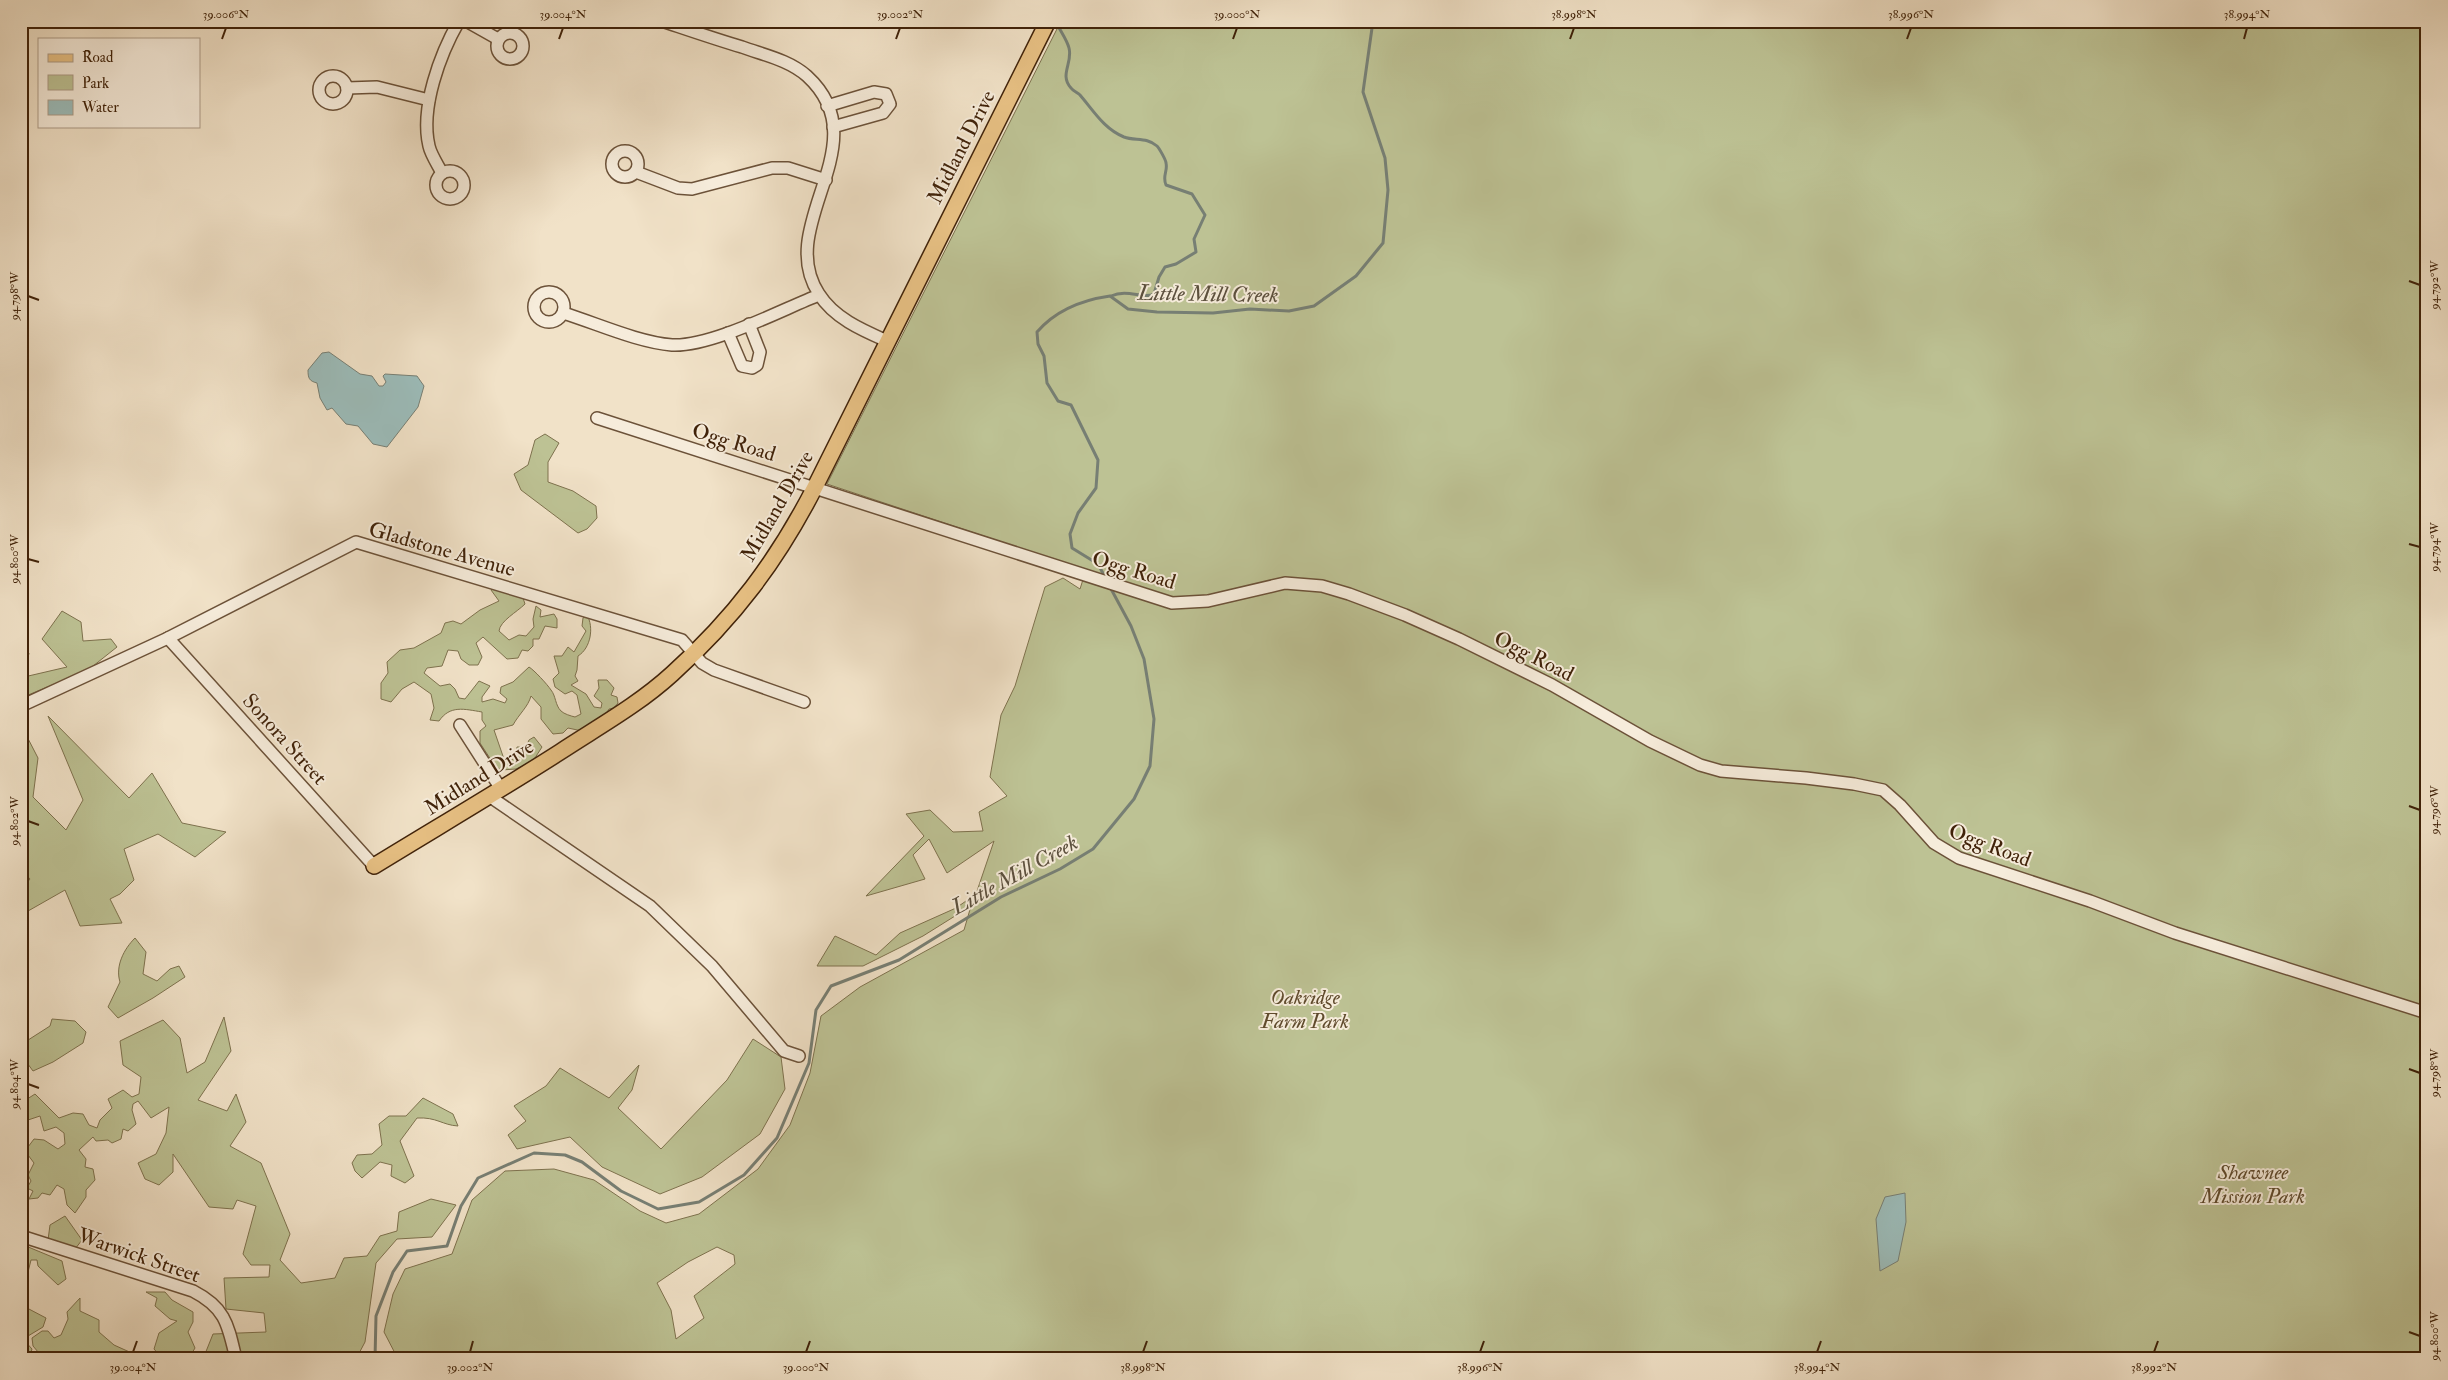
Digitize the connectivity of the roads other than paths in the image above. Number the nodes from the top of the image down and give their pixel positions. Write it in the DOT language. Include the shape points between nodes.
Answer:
graph roads {
  1 [pos="459,21"];
  2 [pos="466,21"];
  3 [pos="662,21"];
  4 [pos="1048,21"];
  5 [pos="498,39"];
  6 [pos="347,88"];
  7 [pos="429,100"];
  8 [pos="827,106"];
  9 [pos="833,127"];
  10 [pos="636,172"];
  11 [pos="442,173"];
  12 [pos="826,180"];
  13 [pos="819,294"];
  14 [pos="563,313"];
  15 [pos="749,324"];
  16 [pos="728,333"];
  17 [pos="886,341"];
  18 [pos="596,418"];
  19 [pos="815,487"];
  20 [pos="168,638"];
  21 [pos="693,653"];
  22 [pos="804,702"];
  23 [pos="21,706"];
  24 [pos="460,725"];
  25 [pos="495,793"];
  26 [pos="374,866"];
  27 [pos="2427,1014"];
  28 [pos="799,1056"];
  29 [pos="21,1236"];
  30 [pos="236,1359"];
  1 -- 7 [label="street" via="450,36"];
  2 -- 5 [label="street"];
  3 -- 8 [label="street" via="793,66 818,87"];
  4 -- 17 [label="main road, Midland Drive"];
  6 -- 7 [label="street" via="377,87"];
  7 -- 11 [label="street" via="427,135"];
  8 -- 9 [label="street"];
  8 -- 9 [label="street" via="874,92 886,94 889,98 890,104 883,113"];
  9 -- 12 [label="street" via="834,146"];
  10 -- 12 [label="street" via="678,188 692,189 772,168 788,168"];
  12 -- 13 [label="street" via="813,213 807,250"];
  13 -- 15 [label="street"];
  13 -- 17 [label="street" via="843,319"];
  14 -- 16 [label="street" via="645,339 672,344 702,342"];
  15 -- 16 [label="street"];
  15 -- 16 [label="street" via="760,352 757,365 752,368 742,366"];
  17 -- 19 [label="main road, Midland Drive"];
  18 -- 19 [label="street, Ogg Road"];
  19 -- 21 [label="main road, Midland Drive" via="764,573 732,614"];
  19 -- 27 [label="street, Ogg Road" via="1157,599 1185,604 1300,583 1348,594 1405,615 1468,644 1700,765 1721,771 1815,779 1883,790 1900,804 1934,843 1958,858 2090,901 2175,934"];
  20 -- 21 [label="street, Gladstone Avenue" via="356,542 682,640"];
  20 -- 23 [label="street, Gladstone Avenue"];
  20 -- 26 [label="street, Sonora Street"];
  21 -- 22 [label="street, Gladstone Avenue" via="714,670"];
  21 -- 25 [label="main road, Midland Drive" via="629,708"];
  24 -- 25 [label="street"];
  25 -- 26 [label="main road, Midland Drive"];
  25 -- 28 [label="street" via="650,906 712,966 784,1050"];
  29 -- 30 [label="street, Warwick Street" via="193,1292 218,1307 225,1317"];
}
